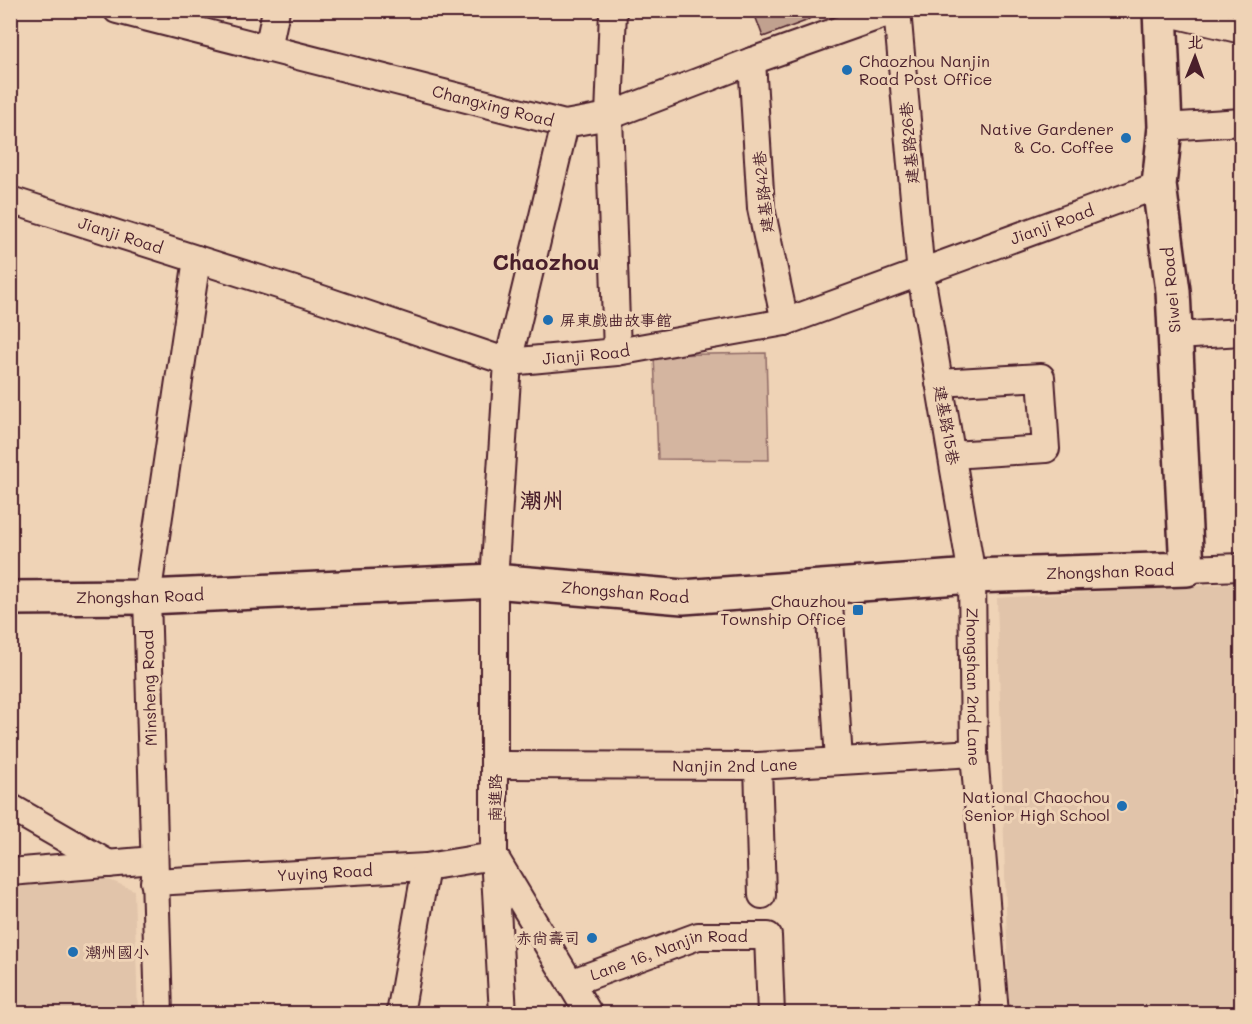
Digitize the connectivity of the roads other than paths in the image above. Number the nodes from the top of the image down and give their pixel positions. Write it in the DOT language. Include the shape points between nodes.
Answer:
graph roads {
  1 [pos="117,10"];
  2 [pos="276,10"];
  3 [pos="614,10"];
  4 [pos="896,10"];
  5 [pos="1160,11"];
  6 [pos="1242,30"];
  7 [pos="268,49"];
  8 [pos="752,61"];
  9 [pos="609,116"];
  10 [pos="1242,122"];
  11 [pos="565,123"];
  12 [pos="1165,127"];
  13 [pos="1160,185"];
  14 [pos="10,200"];
  15 [pos="197,259"];
  16 [pos="921,275"];
  17 [pos="785,322"];
  18 [pos="1242,332"];
  19 [pos="1176,336"];
  20 [pos="617,352"];
  21 [pos="508,362"];
  22 [pos="939,383"];
  23 [pos="952,455"];
  24 [pos="1242,567"];
  25 [pos="1187,569"];
  26 [pos="972,576"];
  27 [pos="494,581"];
  28 [pos="828,586"];
  29 [pos="147,597"];
  30 [pos="10,598"];
  31 [pos="974,753"];
  32 [pos="839,762"];
  33 [pos="495,765"];
  34 [pos="758,766"];
  35 [pos="10,807"];
  36 [pos="494,856"];
  37 [pos="109,864"];
  38 [pos="426,867"];
  39 [pos="154,871"];
  40 [pos="10,872"];
  41 [pos="762,895"];
  42 [pos="570,983"];
  43 [pos="159,1014"];
  44 [pos="400,1014"];
  45 [pos="503,1014"];
  46 [pos="588,1014"];
  47 [pos="771,1014"];
  48 [pos="995,1014"];
  1 -- 7 [label="street, Changxing Road"];
  2 -- 7 [label="street"];
  3 -- 9 [label="street"];
  4 -- 8 [label="street, Changxing Road"];
  4 -- 16 [label="street, 建基路26巷"];
  5 -- 6 [label="street"];
  5 -- 12 [label="main road, Siwei Road"];
  7 -- 11 [label="street, Changxing Road"];
  8 -- 9 [label="street, Changxing Road"];
  8 -- 17 [label="street, 建基路42巷" via="761,208"];
  9 -- 11 [label="street, Changxing Road"];
  9 -- 20 [label="street"];
  10 -- 12 [label="street"];
  11 -- 21 [label="street, 南進路"];
  12 -- 13 [label="main road, Siwei Road"];
  13 -- 16 [label="street, Jianji Road"];
  13 -- 19 [label="main road, Siwei Road"];
  14 -- 15 [label="street, Jianji Road"];
  15 -- 21 [label="street, Jianji Road"];
  15 -- 29 [label="street, Minsheng Road"];
  16 -- 17 [label="street, Jianji Road"];
  16 -- 22 [label="street, 建基路15巷"];
  17 -- 20 [label="street, Jianji Road"];
  18 -- 19 [label="street"];
  19 -- 25 [label="main road, Siwei Road"];
  20 -- 21 [label="street, Jianji Road"];
  21 -- 27 [label="street, 南進路"];
  22 -- 23 [label="street, 建基路15巷"];
  22 -- 23 [label="street" via="1041,377 1046,449"];
  23 -- 26 [label="street, 建基路15巷"];
  24 -- 25 [label="street, Zhongshan Road"];
  25 -- 26 [label="main road, Zhongshan Road"];
  26 -- 28 [label="main road, Zhongshan Road"];
  26 -- 31 [label="street, Zhongshan 2nd Lane"];
  27 -- 28 [label="main road, Zhongshan Road" via="683,597"];
  27 -- 29 [label="main road, Zhongshan Road"];
  27 -- 33 [label="street, 南進路"];
  28 -- 32 [label="street"];
  29 -- 30 [label="main road, Zhongshan Road"];
  29 -- 39 [label="street, Minsheng Road"];
  31 -- 32 [label="street, Nanjin 2nd Lane"];
  31 -- 48 [label="street, Zhongshan 2nd Lane"];
  32 -- 34 [label="street, Nanjin 2nd Lane"];
  33 -- 34 [label="street, Nanjin 2nd Lane"];
  33 -- 36 [label="street, 南進路"];
  34 -- 41 [label="street"];
  35 -- 37 [label="street"];
  36 -- 38 [label="street, Yuying Road"];
  36 -- 42 [label="street"];
  36 -- 45 [label="street, 南進路"];
  37 -- 39 [label="street, Yuying Road"];
  37 -- 40 [label="street, Yuying Road"];
  38 -- 39 [label="street, Yuying Road"];
  38 -- 44 [label="street"];
  39 -- 43 [label="street, Minsheng Road"];
  42 -- 46 [label="street"];
  42 -- 47 [label="street, Lane 16, Nanjin Road" via="698,936 768,936"];
}
